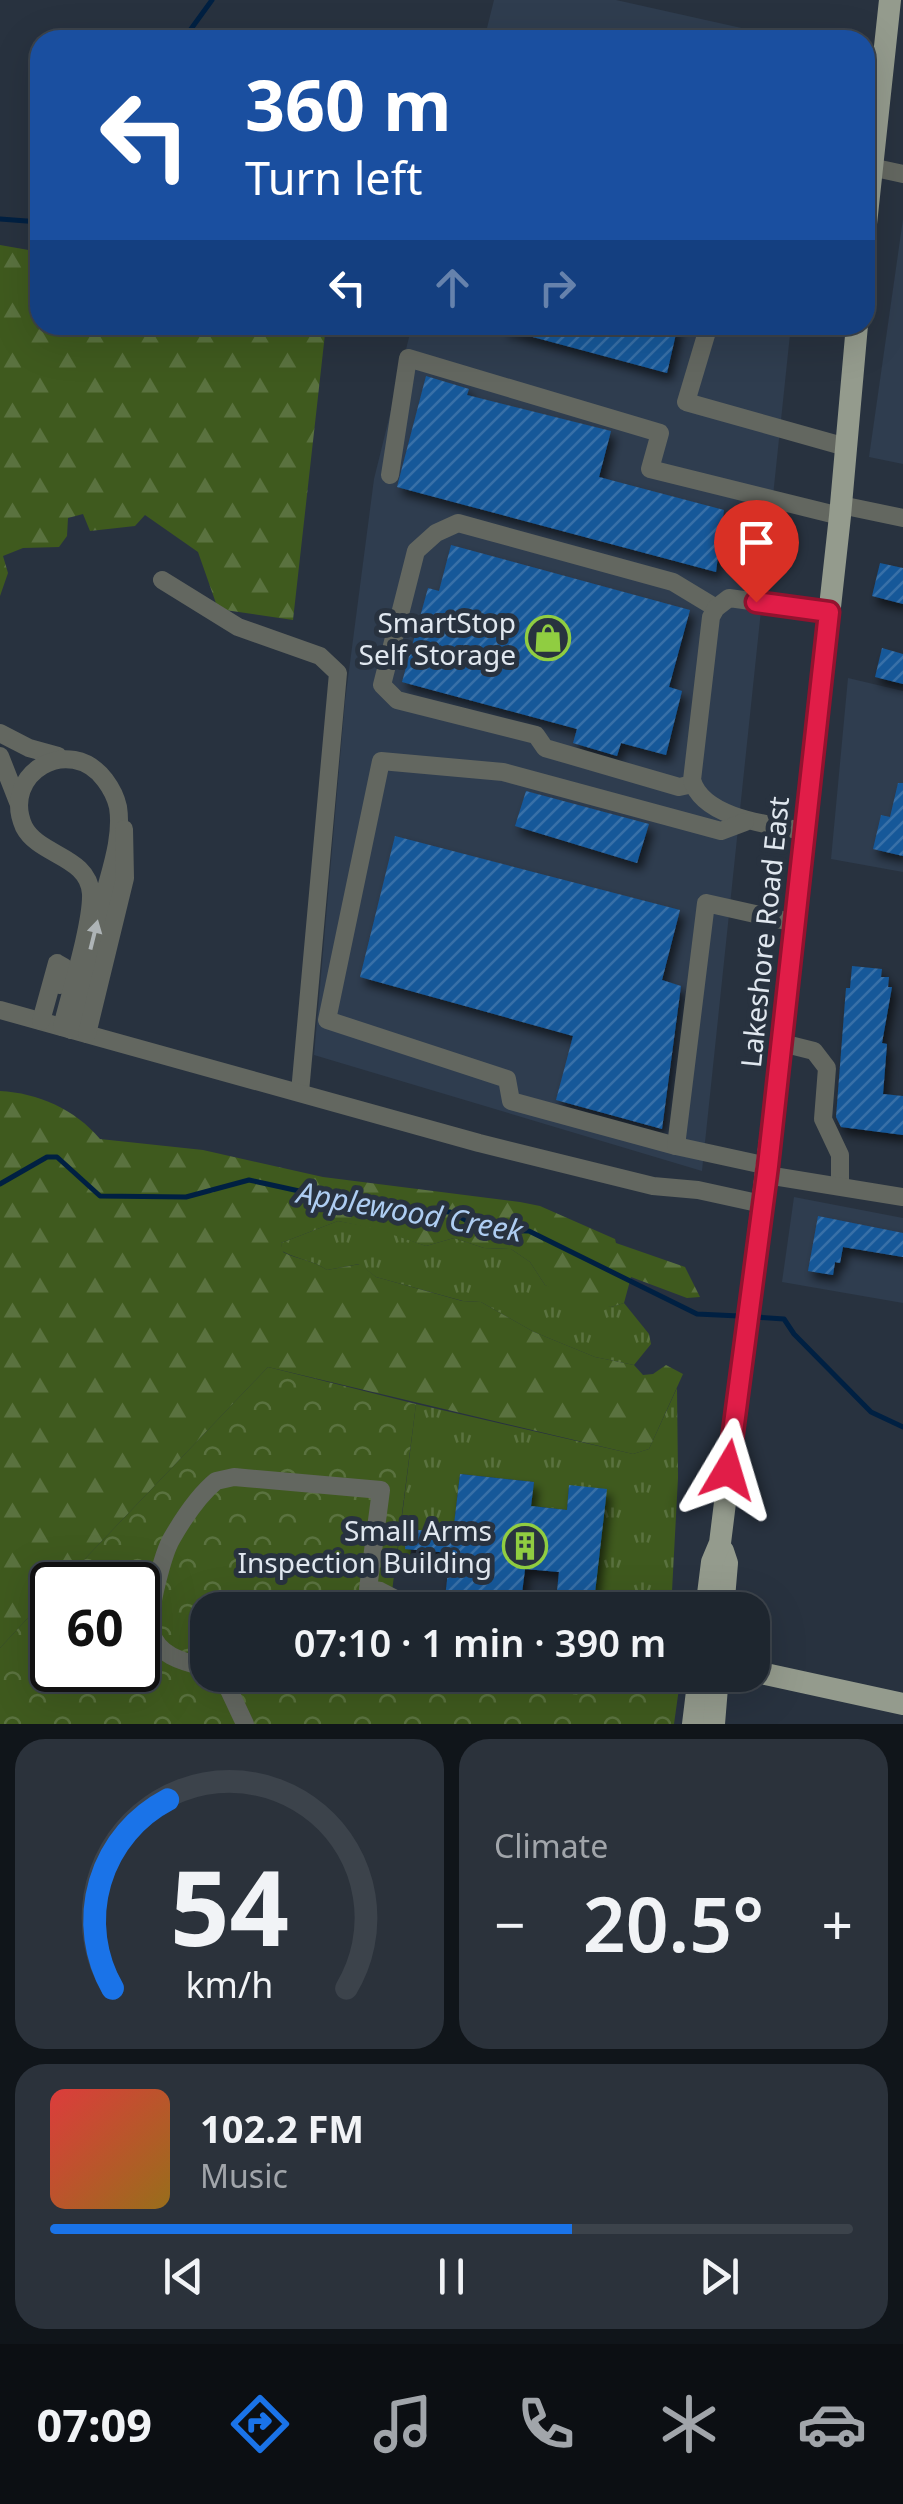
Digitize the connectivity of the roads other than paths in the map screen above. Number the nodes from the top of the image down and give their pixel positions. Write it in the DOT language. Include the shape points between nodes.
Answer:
graph roads {
  1 [pos="890,2"];
  2 [pos="875,76"];
  3 [pos="875,168"];
  4 [pos="903,174"];
  5 [pos="706,335"];
  6 [pos="856,335"];
  7 [pos="846,446"];
  8 [pos="390,476"];
  9 [pos="840,511"];
  10 [pos="903,518"];
  11 [pos="162,580"];
  12 [pos="716,608"];
  13 [pos="829,612"];
  14 [pos="0,733"];
  15 [pos="0,756"];
  16 [pos="63,757"];
  17 [pos="693,784"];
  18 [pos="18,802"];
  19 [pos="745,822"];
  20 [pos="805,831"];
  21 [pos="795,923"];
  22 [pos="0,1010"];
  23 [pos="62,1027"];
  24 [pos="782,1042"];
  25 [pos="300,1092"];
  26 [pos="676,1146"];
  27 [pos="767,1170"];
  28 [pos="840,1186"];
  29 [pos="903,1197"];
  30 [pos="762,1204"];
  31 [pos="720,1544"];
  32 [pos="380,1592"];
  33 [pos="708,1592"];
  34 [pos="725,1592"];
  35 [pos="190,1664"];
  36 [pos="770,1675"];
  37 [pos="230,1692"];
  38 [pos="697,1692"];
  39 [pos="717,1692"];
  40 [pos="903,1704"];
  41 [pos="245,1724"];
  42 [pos="692,1724"];
  43 [pos="714,1724"];
  1 -- 2 [label="main road"];
  3 -- 4 [label="street"];
  5 -- 7 [label="street" via="686,402"];
  6 -- 7 [label="main road, Lakeshore Road East"];
  7 -- 9 [label="main road, Lakeshore Road East"];
  8 -- 9 [label="street" via="408,358 660,433 650,469"];
  9 -- 10 [label="street"];
  9 -- 13 [label="main road, Lakeshore Road East"];
  11 -- 25 [label="street" via="238,627 320,656 338,672"];
  12 -- 13 [label="street" via="729,598"];
  12 -- 17 [label="street"];
  12 -- 17 [label="street" via="674,582 458,523 416,551 382,686 397,700 536,735 545,748 679,787"];
  13 -- 20 [label="main road, Lakeshore Road East"];
  14 -- 16 [label="street"];
  15 -- 18 [label="street"];
  16 -- 18 [label="street" via="32,772"];
  23 -- 16 [label="street, one-way" via="118,827 118,806 97,771"];
  17 -- 19 [label="street" via="703,798"];
  18 -- 23 [label="street" via="30,836 78,867 90,889"];
  19 -- 20 [label="street"];
  19 -- 26 [label="street" via="722,831 502,772 381,761 326,1020 507,1079 511,1101"];
  20 -- 21 [label="main road, Lakeshore Road East"];
  21 -- 24 [label="main road, Lakeshore Road East"];
  21 -- 26 [label="street" via="706,903"];
  22 -- 23 [label="street"];
  23 -- 25 [label="street"];
  24 -- 27 [label="main road, Lakeshore Road East"];
  24 -- 28 [label="street" via="814,1051 827,1068 823,1119 840,1155"];
  25 -- 30 [label="street" via="653,1186"];
  26 -- 27 [label="street"];
  27 -- 28 [label="street"];
  27 -- 30 [label="main road, Lakeshore Road East"];
  28 -- 29 [label="street"];
  30 -- 31 [label="main road, Lakeshore Road East"];
  31 -- 33 [label="main road, Lakeshore Road East"];
  31 -- 34 [label="main road, Lakeshore Road East" via="727,1563"];
  32 -- 35 [label="street" via="368,1589 381,1490 216,1481 170,1541 154,1600 150,1630 174,1660"];
  36 -- 40 [label="main road"];
  37 -- 41 [label="street"];
  38 -- 42 [label="main road"];
  39 -- 43 [label="main road"];
}
